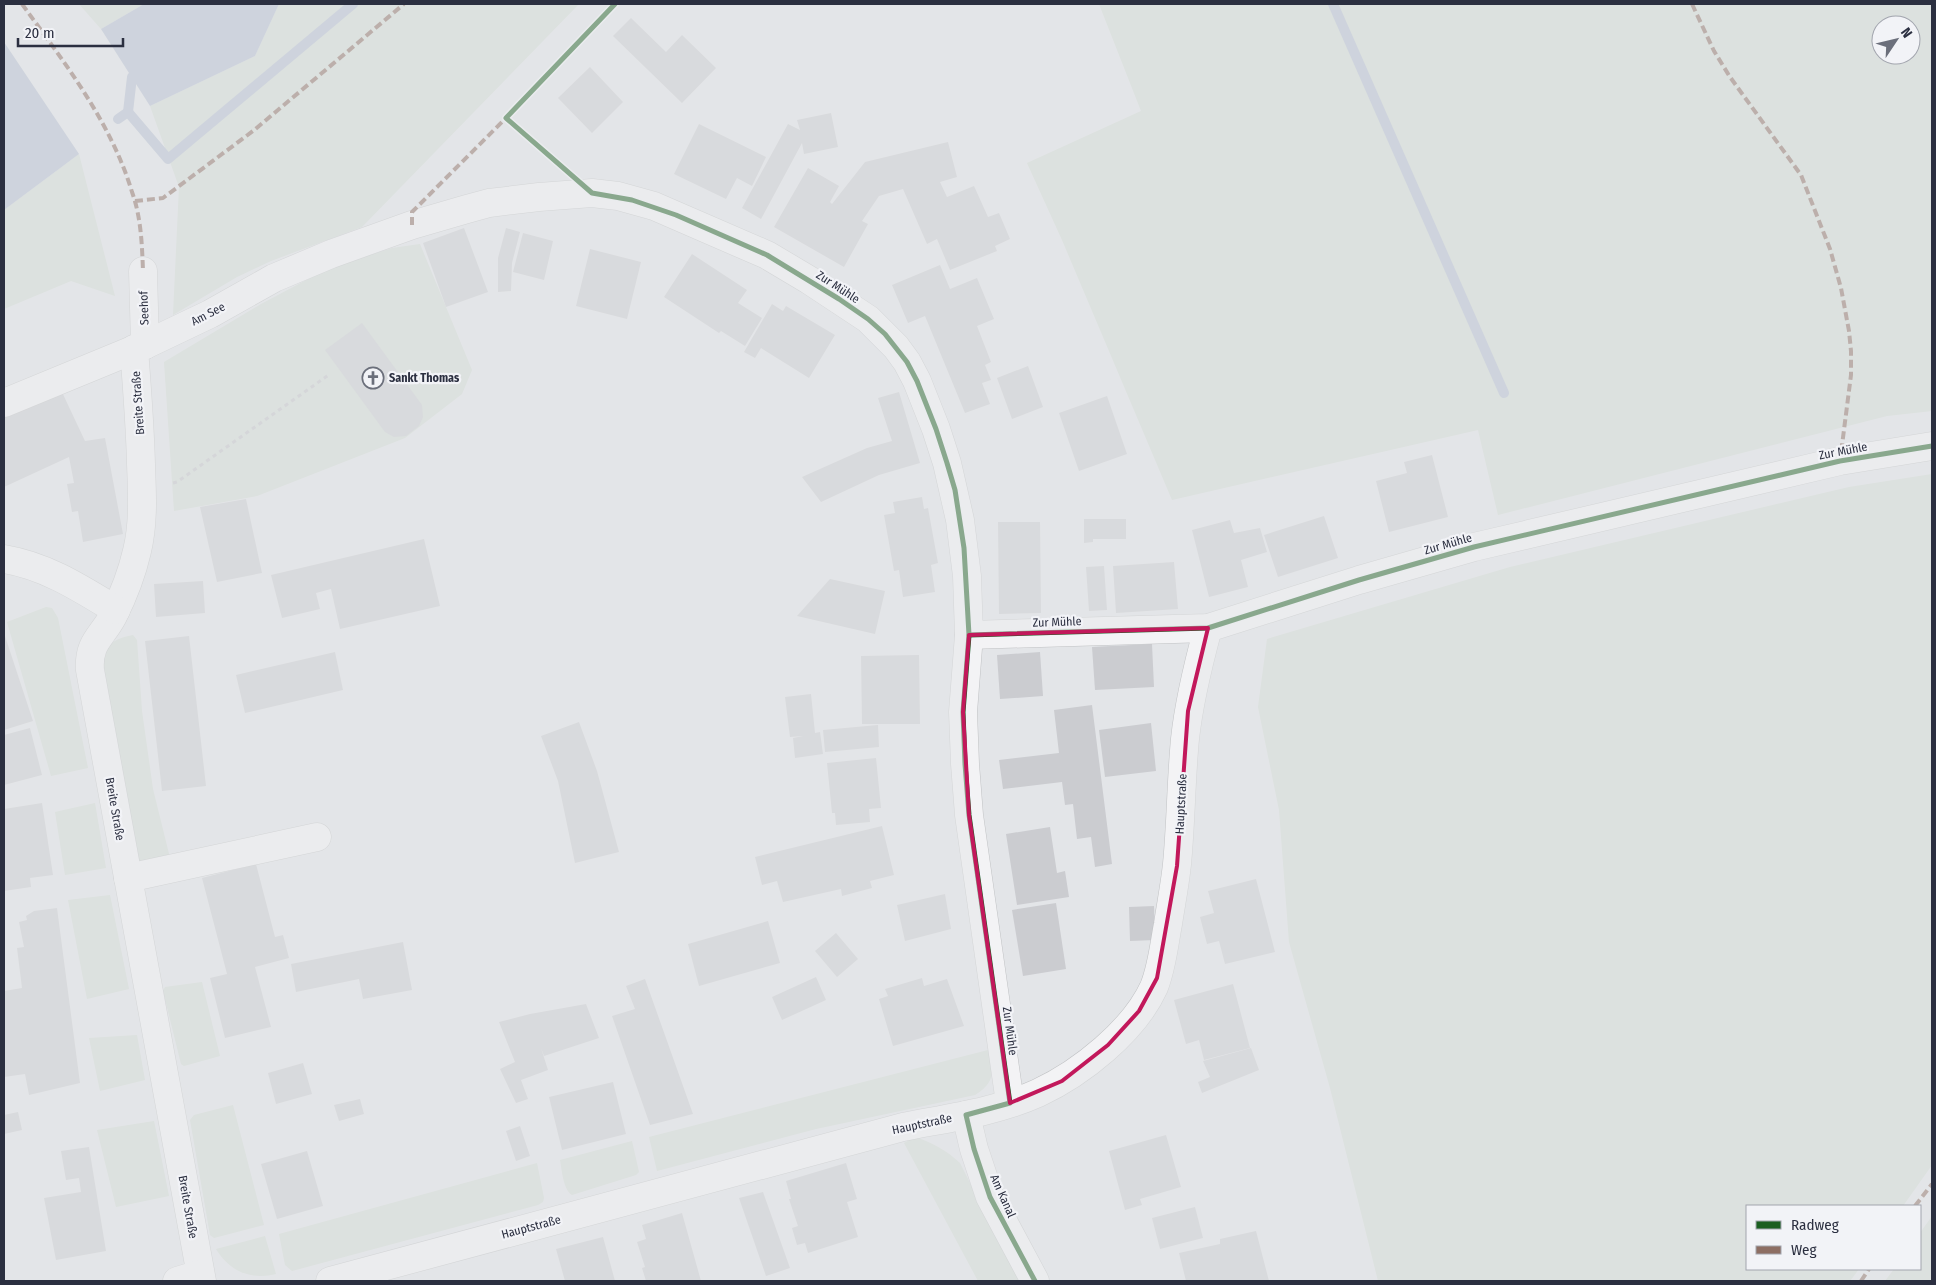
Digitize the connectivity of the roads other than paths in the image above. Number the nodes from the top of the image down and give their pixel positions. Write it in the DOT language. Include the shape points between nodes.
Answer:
graph roads {
  1 [pos="412,225"];
  2 [pos="143,271"];
  3 [pos="140,347"];
  4 [pos="4,403"];
  5 [pos="1932,446"];
  6 [pos="4,559"];
  7 [pos="116,610"];
  8 [pos="1208,628"];
  9 [pos="968,635"];
  10 [pos="317,837"];
  11 [pos="128,878"];
  12 [pos="1010,1103"];
  13 [pos="966,1115"];
  14 [pos="193,1279"];
  15 [pos="330,1281"];
  16 [pos="1035,1281"];
  1 -- 3 [label="street, Am See" via="274,278 210,314"];
  1 -- 9 [label="street, Zur Mühle" via="502,201 592,193 618,196 676,214 767,255 868,319 885,334 907,362 927,404 947,462 964,548"];
  2 -- 3 [label="street, Seehof"];
  3 -- 4 [label="street, Am See"];
  3 -- 7 [label="street, Breite Straße" via="142,512 137,552"];
  5 -- 8 [label="street, Zur Mühle" via="1840,461 1513,537 1369,577"];
  6 -- 7 [label="street" via="55,574"];
  7 -- 11 [label="street, Breite Straße" via="94,643 89,663"];
  8 -- 9 [label="street, Zur Mühle"];
  8 -- 12 [label="street, Hauptstraße" via="1188,711 1177,866 1161,961 1153,988 1128,1024 1085,1064 1049,1088"];
  9 -- 12 [label="street, Zur Mühle" via="963,712 969,815"];
  10 -- 11 [label="street"];
  11 -- 14 [label="street, Breite Straße"];
  12 -- 13 [label="street, Hauptstraße"];
  13 -- 15 [label="street, Hauptstraße" via="903,1127"];
  13 -- 16 [label="street, Am Kanal" via="990,1197"];
}
